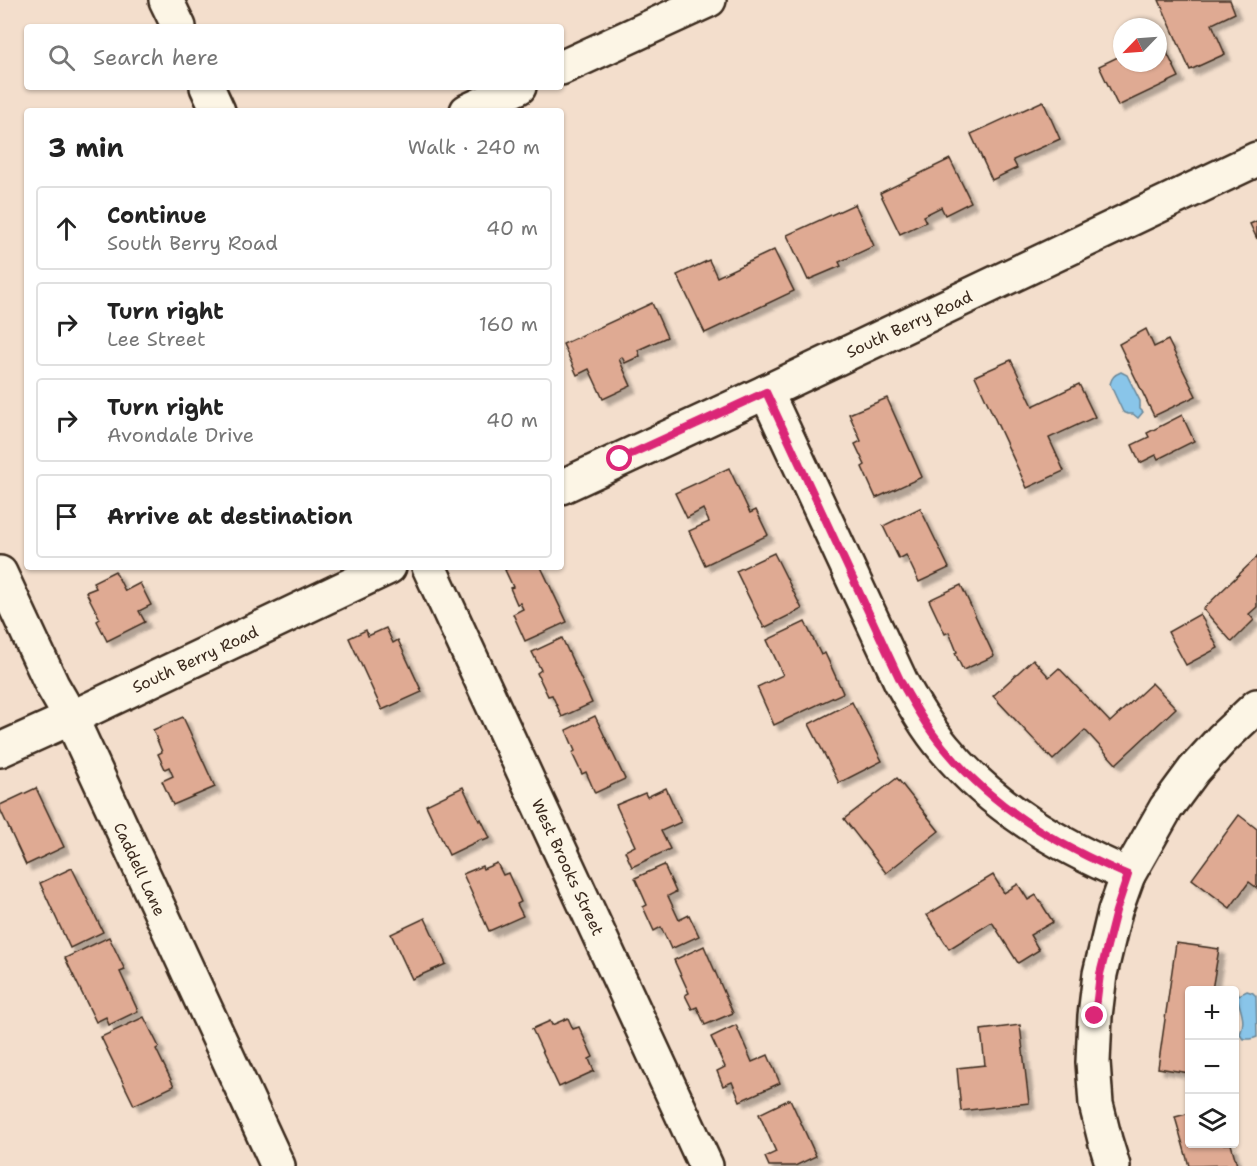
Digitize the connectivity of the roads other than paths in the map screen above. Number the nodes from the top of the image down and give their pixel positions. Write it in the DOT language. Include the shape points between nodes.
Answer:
graph roads {
  1 [pos="166,0"];
  2 [pos="709,0"];
  3 [pos="178,24"];
  4 [pos="564,67"];
  5 [pos="208,90"];
  6 [pos="512,90"];
  7 [pos="217,108"];
  8 [pos="474,108"];
  9 [pos="1257,159"];
  10 [pos="766,392"];
  11 [pos="564,486"];
  12 [pos="383,570"];
  13 [pos="430,570"];
  14 [pos="0,573"];
  15 [pos="1257,706"];
  16 [pos="71,718"];
  17 [pos="0,750"];
  18 [pos="1128,875"];
  19 [pos="278,1166"];
  20 [pos="706,1166"];
  21 [pos="1113,1166"];
  1 -- 3 [label="street"];
  2 -- 4 [label="street"];
  5 -- 7 [label="street"];
  6 -- 8 [label="street"];
  9 -- 10 [label="street, South Berry Road"];
  10 -- 11 [label="street, South Berry Road"];
  10 -- 18 [label="street" via="901,682 943,747 988,794 1019,818"];
  12 -- 16 [label="street, South Berry Road"];
  13 -- 20 [label="street, West Brooks Street"];
  14 -- 16 [label="street, Caddell Lane"];
  15 -- 18 [label="street" via="1194,770 1166,808"];
  16 -- 17 [label="street, South Berry Road"];
  16 -- 19 [label="street, Caddell Lane"];
  18 -- 21 [label="street" via="1100,974 1095,1016 1096,1104"];
}
